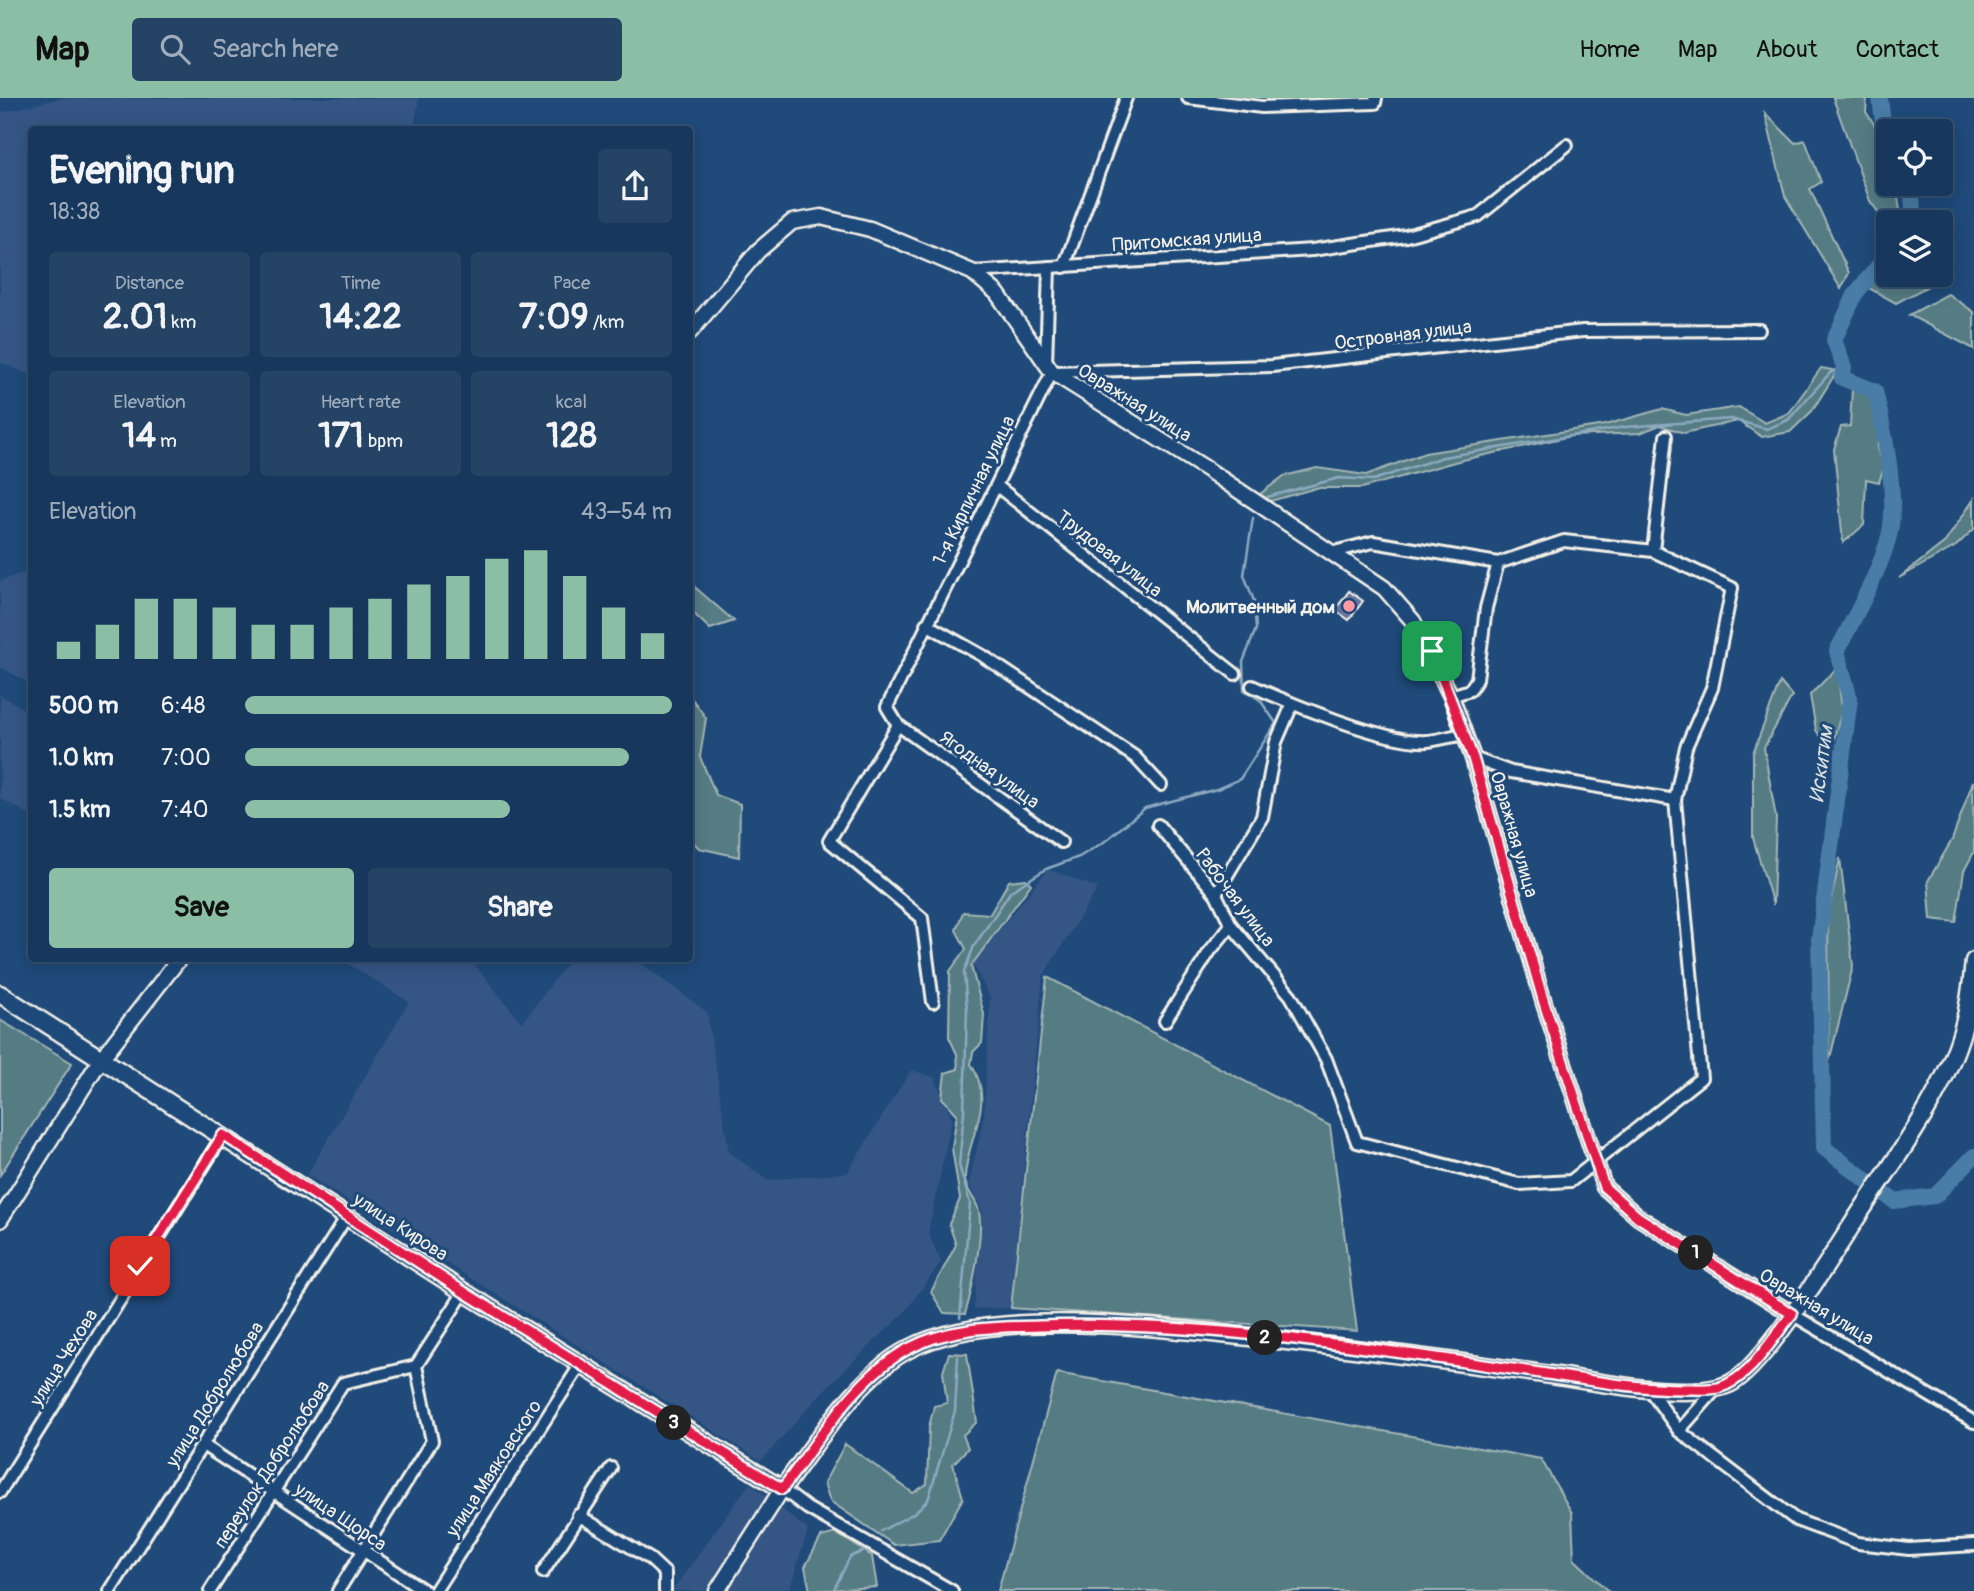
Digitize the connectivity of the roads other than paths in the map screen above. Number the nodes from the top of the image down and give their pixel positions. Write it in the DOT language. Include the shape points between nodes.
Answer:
graph roads {
  1 [pos="1126,98"];
  2 [pos="1188,98"];
  3 [pos="1376,98"];
  4 [pos="1567,145"];
  5 [pos="1049,267"];
  6 [pos="1064,267"];
  7 [pos="972,272"];
  8 [pos="693,328"];
  9 [pos="1759,330"];
  10 [pos="1049,368"];
  11 [pos="1666,436"];
  12 [pos="997,486"];
  13 [pos="1653,551"];
  14 [pos="1334,552"];
  15 [pos="1499,563"];
  16 [pos="926,624"];
  17 [pos="1235,674"];
  18 [pos="1252,686"];
  19 [pos="1451,696"];
  20 [pos="1292,705"];
  21 [pos="898,725"];
  22 [pos="1464,734"];
  23 [pos="1473,758"];
  24 [pos="1161,785"];
  25 [pos="1675,800"];
  26 [pos="1158,825"];
  27 [pos="1061,842"];
  28 [pos="1216,894"];
  29 [pos="1231,925"];
  30 [pos="1974,961"];
  31 [pos="177,962"];
  32 [pos="0,994"];
  33 [pos="933,1002"];
  34 [pos="1165,1021"];
  35 [pos="102,1059"];
  36 [pos="223,1135"];
  37 [pos="1595,1163"];
  38 [pos="347,1216"];
  39 [pos="0,1220"];
  40 [pos="464,1292"];
  41 [pos="1792,1314"];
  42 [pos="581,1364"];
  43 [pos="416,1366"];
  44 [pos="1649,1389"];
  45 [pos="1716,1389"];
  46 [pos="1974,1422"];
  47 [pos="1679,1431"];
  48 [pos="203,1445"];
  49 [pos="611,1468"];
  50 [pos="782,1489"];
  51 [pos="0,1492"];
  52 [pos="274,1492"];
  53 [pos="578,1515"];
  54 [pos="1974,1545"];
  55 [pos="362,1552"];
  56 [pos="544,1572"];
  57 [pos="110,1591"];
  58 [pos="210,1591"];
  59 [pos="338,1591"];
  60 [pos="425,1591"];
  61 [pos="435,1591"];
  62 [pos="665,1591"];
  63 [pos="717,1591"];
  64 [pos="952,1591"];
  1 -- 6 [label="street"];
  2 -- 3 [label="street" via="1262,107 1375,103"];
  4 -- 6 [label="street, Притомская улица" via="1478,216 1406,236 1312,250"];
  5 -- 6 [label="street, Притомская улица"];
  5 -- 7 [label="street, Притомская улица"];
  5 -- 10 [label="street, 1-я Кирпичная улица"];
  7 -- 8 [label="street, Притомская улица" via="870,229 821,217 792,222 758,251"];
  7 -- 10 [label="street, Овражная улица" via="997,293"];
  9 -- 10 [label="street, Островная улица" via="1583,331 1272,366"];
  10 -- 12 [label="street, 1-я Кирпичная улица"];
  10 -- 14 [label="street, Овражная улица"];
  11 -- 13 [label="street"];
  12 -- 16 [label="street, 1-я Кирпичная улица"];
  12 -- 17 [label="street, Трудовая улица"];
  13 -- 15 [label="street" via="1563,541"];
  13 -- 25 [label="street" via="1732,589 1712,688 1686,747"];
  14 -- 15 [label="street" via="1374,542"];
  14 -- 19 [label="street, Овражная улица" via="1384,588 1413,621"];
  15 -- 19 [label="street" via="1486,608 1477,679 1470,690"];
  16 -- 21 [label="street, 1-я Кирпичная улица" via="887,706"];
  16 -- 24 [label="street" via="983,656 1135,757"];
  18 -- 20 [label="street"];
  19 -- 22 [label="street, Овражная улица"];
  20 -- 22 [label="street" via="1387,735 1425,741"];
  20 -- 28 [label="street" via="1276,741 1262,817"];
  21 -- 27 [label="street, Ягодная улица"];
  21 -- 33 [label="street" via="829,841 922,918"];
  22 -- 23 [label="street, Овражная улица"];
  23 -- 25 [label="street" via="1511,772"];
  23 -- 37 [label="street, Овражная улица"];
  25 -- 37 [label="street" via="1701,1078"];
  26 -- 28 [label="street, Рабочая улица"];
  28 -- 29 [label="street, Рабочая улица"];
  29 -- 34 [label="street"];
  29 -- 37 [label="street, Рабочая улица" via="1291,996 1326,1059 1357,1142 1519,1184 1571,1181"];
  30 -- 41 [label="main road" via="1962,1032 1940,1082 1908,1139"];
  31 -- 35 [label="street"];
  32 -- 35 [label="main road, улица Кирова"];
  35 -- 36 [label="main road, улица Кирова"];
  35 -- 39 [label="street"];
  36 -- 38 [label="main road, улица Кирова"];
  36 -- 51 [label="street, улица Чехова"];
  37 -- 41 [label="street, Овражная улица" via="1604,1187 1618,1202"];
  38 -- 40 [label="main road, улица Кирова"];
  38 -- 48 [label="street, улица Добролюбова"];
  40 -- 42 [label="main road, улица Кирова"];
  40 -- 43 [label="street"];
  41 -- 45 [label="main road" via="1748,1369 1734,1382"];
  41 -- 46 [label="street, Овражная улица"];
  42 -- 50 [label="main road, улица Кирова"];
  42 -- 61 [label="street, улица Маяковского"];
  43 -- 52 [label="street, переулок Добролюбова" via="343,1383"];
  43 -- 55 [label="street" via="432,1441"];
  44 -- 45 [label="main road"];
  44 -- 47 [label="street"];
  44 -- 50 [label="main road" via="1360,1348 1161,1328 1077,1324 967,1329 910,1348 891,1360 854,1395"];
  45 -- 47 [label="street"];
  47 -- 54 [label="street" via="1796,1520 1858,1544 1909,1549"];
  48 -- 52 [label="street, улица Щорса"];
  48 -- 57 [label="street, улица Добролюбова"];
  49 -- 53 [label="street"];
  50 -- 63 [label="street"];
  50 -- 64 [label="street"];
  52 -- 55 [label="street, улица Щорса"];
  52 -- 58 [label="street, переулок Добролюбова"];
  53 -- 56 [label="street"];
  53 -- 62 [label="street" via="650,1559 665,1573"];
  55 -- 59 [label="street"];
  55 -- 60 [label="street, улица Щорса"];
}
